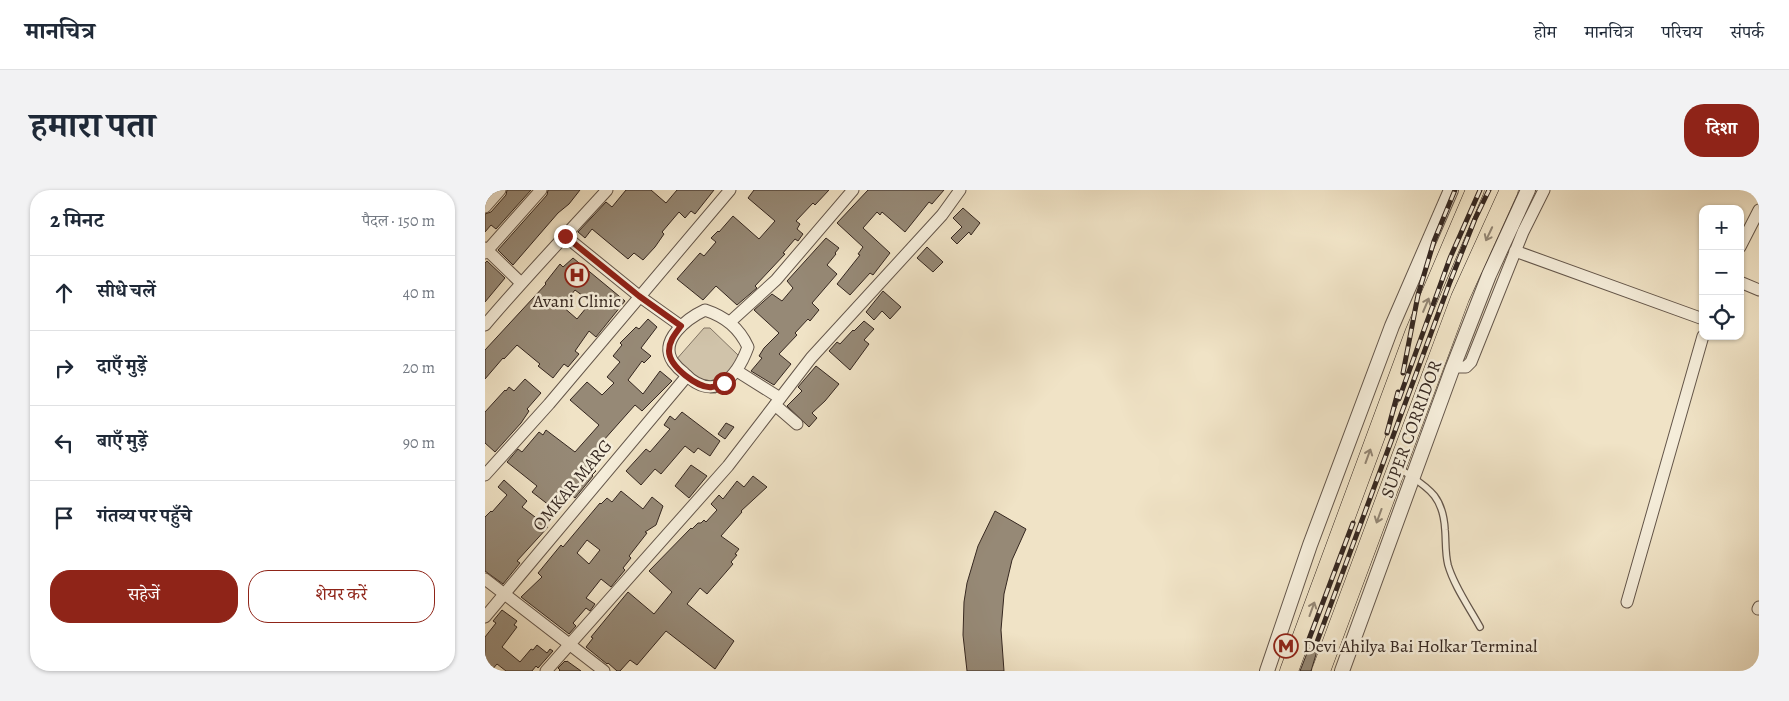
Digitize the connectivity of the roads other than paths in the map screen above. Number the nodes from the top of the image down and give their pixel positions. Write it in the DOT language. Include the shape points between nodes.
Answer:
graph roads {
  1 [pos="500,190"];
  2 [pos="541,190"];
  3 [pos="607,190"];
  4 [pos="730,190"];
  5 [pos="853,190"];
  6 [pos="960,190"];
  7 [pos="1451,190"];
  8 [pos="1475,190"];
  9 [pos="1509,190"];
  10 [pos="1528,190"];
  11 [pos="1544,190"];
  12 [pos="485,207"];
  13 [pos="1759,210"];
  14 [pos="565,236"];
  15 [pos="1744,238"];
  16 [pos="486,250"];
  17 [pos="1515,251"];
  18 [pos="521,283"];
  19 [pos="1744,284"];
  20 [pos="1759,290"];
  21 [pos="639,296"];
  22 [pos="1699,318"];
  23 [pos="730,322"];
  24 [pos="485,325"];
  25 [pos="681,326"];
  26 [pos="1702,340"];
  27 [pos="1453,367"];
  28 [pos="737,371"];
  29 [pos="687,376"];
  30 [pos="777,402"];
  31 [pos="797,424"];
  32 [pos="1397,467"];
  33 [pos="485,475"];
  34 [pos="1413,478"];
  35 [pos="485,579"];
  36 [pos="504,594"];
  37 [pos="1627,602"];
  38 [pos="485,617"];
  39 [pos="1480,627"];
  40 [pos="571,644"];
  41 [pos="546,671"];
  42 [pos="605,671"];
  43 [pos="1267,671"];
  44 [pos="1289,671"];
  45 [pos="1321,671"];
  46 [pos="1342,671"];
  1 -- 12 [label="street"];
  2 -- 16 [label="street"];
  3 -- 14 [label="street"];
  4 -- 21 [label="street"];
  5 -- 23 [label="street" via="777,280"];
  6 -- 30 [label="street" via="811,358"];
  7 -- 43 [label="street" via="1392,326"];
  44 -- 8 [label="main road, SUPER CORRIDOR, one-way" via="1413,333"];
  9 -- 32 [label="main road, SUPER CORRIDOR, one-way" via="1460,298"];
  10 -- 27 [label="street" via="1489,275"];
  11 -- 17 [label="street"];
  13 -- 15 [label="street"];
  14 -- 18 [label="street"];
  14 -- 21 [label="street"];
  16 -- 18 [label="street"];
  17 -- 22 [label="street"];
  17 -- 27 [label="street" via="1471,362 1467,367"];
  18 -- 24 [label="street"];
  19 -- 20 [label="street"];
  21 -- 25 [label="street"];
  21 -- 33 [label="street"];
  23 -- 25 [label="street" via="705,310"];
  23 -- 28 [label="street" via="743,335 748,347"];
  25 -- 29 [label="street" via="670,341 669,352 673,362"];
  26 -- 37 [label="street"];
  27 -- 34 [label="street"];
  28 -- 29 [label="street" via="724,383 712,387 701,385"];
  28 -- 30 [label="street"];
  29 -- 36 [label="street, OMKAR MARG"];
  30 -- 31 [label="street"];
  30 -- 40 [label="street" via="728,466"];
  32 -- 34 [label="lane"];
  32 -- 45 [label="main road, SUPER CORRIDOR, one-way"];
  34 -- 39 [label="lane" via="1432,492 1442,507 1448,564"];
  34 -- 46 [label="street"];
  35 -- 36 [label="street"];
  36 -- 38 [label="street, OMKAR MARG"];
  36 -- 40 [label="street"];
  40 -- 41 [label="street"];
  40 -- 42 [label="street"];
}
